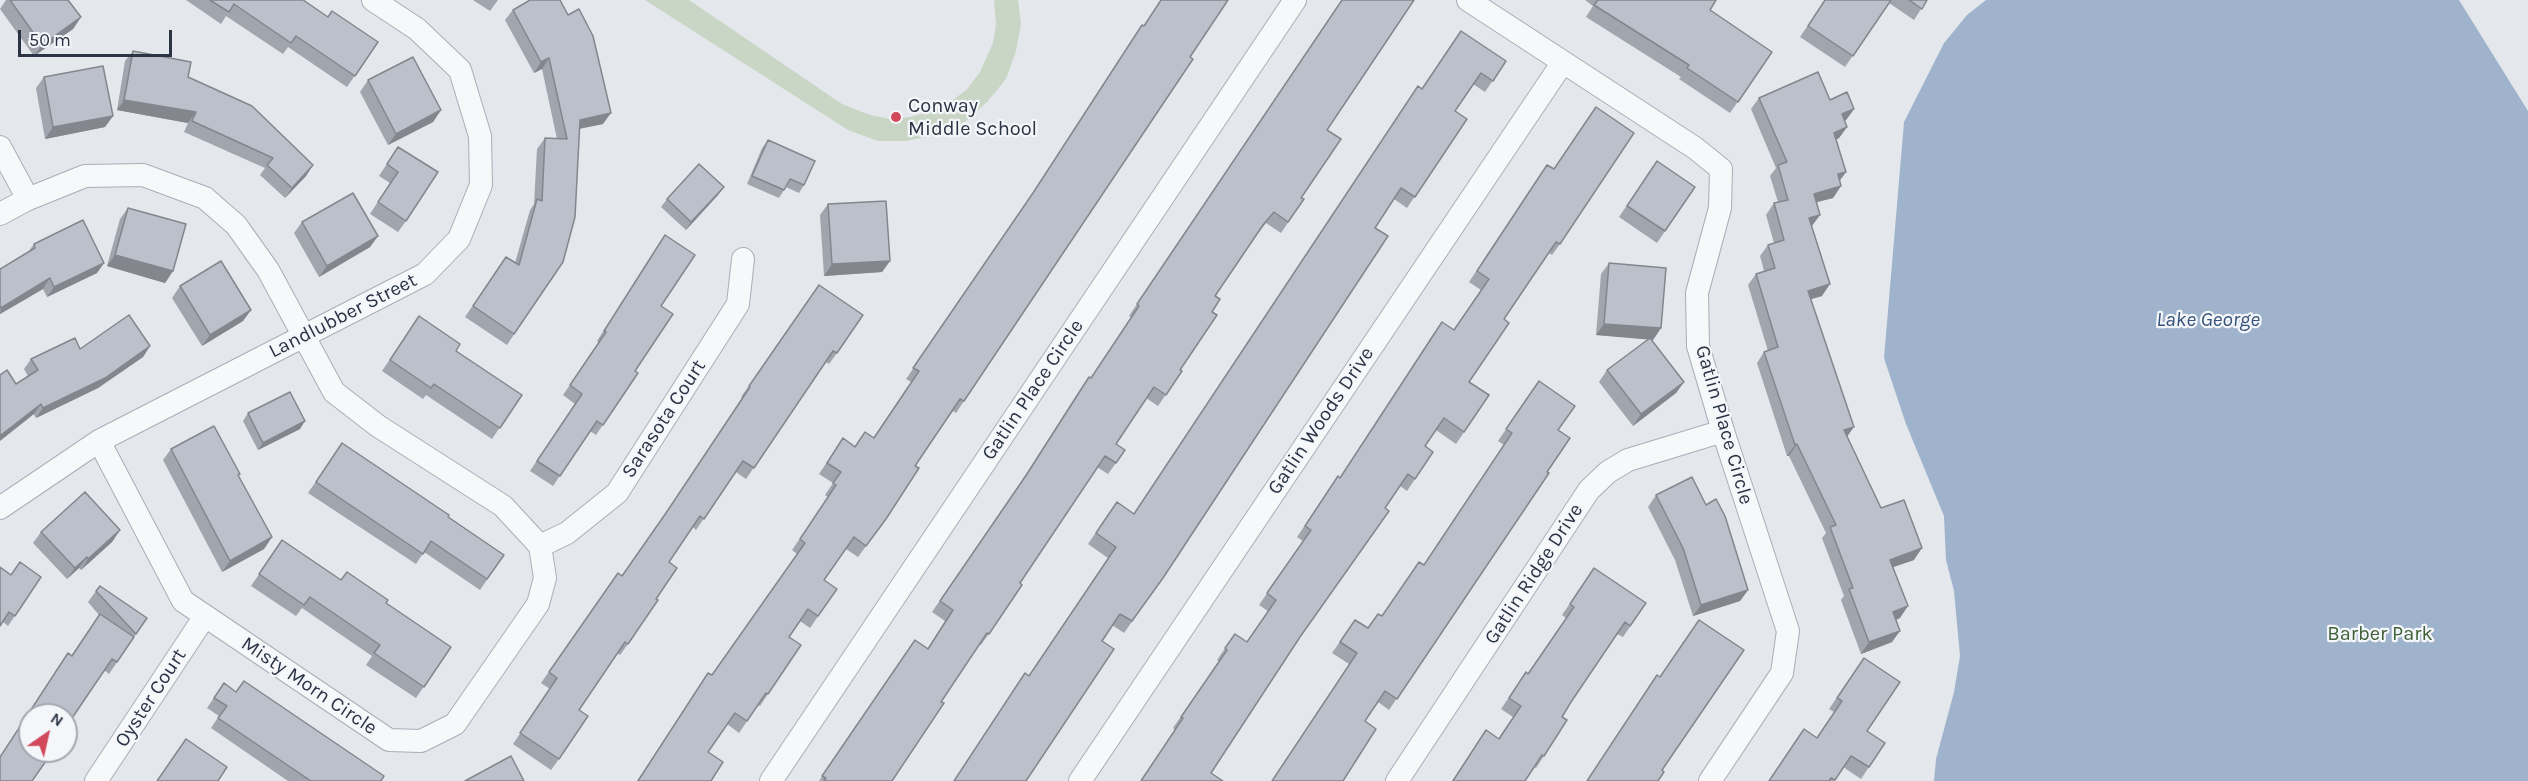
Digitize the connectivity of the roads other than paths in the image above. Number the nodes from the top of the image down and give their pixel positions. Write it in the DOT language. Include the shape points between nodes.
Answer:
graph roads {
  1 [pos="373,0"];
  2 [pos="1295,0"];
  3 [pos="1468,0"];
  4 [pos="1563,62"];
  5 [pos="0,147"];
  6 [pos="28,199"];
  7 [pos="0,214"];
  8 [pos="743,259"];
  9 [pos="303,338"];
  10 [pos="1723,431"];
  11 [pos="99,441"];
  12 [pos="0,508"];
  13 [pos="540,546"];
  14 [pos="205,616"];
  15 [pos="96,781"];
  16 [pos="771,781"];
  17 [pos="1080,781"];
  18 [pos="1397,781"];
  19 [pos="1710,781"];
  1 -- 9 [label="street, Landlubber Street" via="417,29 460,70 480,136 481,185 459,239 425,274"];
  2 -- 16 [label="street, Gatlin Place Circle"];
  3 -- 4 [label="street, Gatlin Place Circle"];
  4 -- 10 [label="street, Gatlin Place Circle" via="1721,169 1720,208 1697,293 1698,346"];
  4 -- 17 [label="street, Gatlin Woods Drive"];
  5 -- 6 [label="street"];
  6 -- 7 [label="street"];
  6 -- 9 [label="street" via="86,176 143,175 205,198 237,225 268,270"];
  8 -- 13 [label="street, Sarasota Court" via="738,304 617,493 567,533"];
  9 -- 11 [label="street, Landlubber Street"];
  9 -- 13 [label="street" via="334,392 378,426 503,506"];
  10 -- 18 [label="street, Gatlin Ridge Drive" via="1628,460 1589,490"];
  10 -- 19 [label="street, Gatlin Place Circle" via="1788,631 1782,673"];
  11 -- 12 [label="street, Landlubber Street"];
  11 -- 14 [label="street, Misty Morn Circle" via="183,601"];
  13 -- 14 [label="street, Misty Morn Circle" via="545,578 538,603 455,724 421,741 389,740"];
  14 -- 15 [label="street, Oyster Court"];
}
